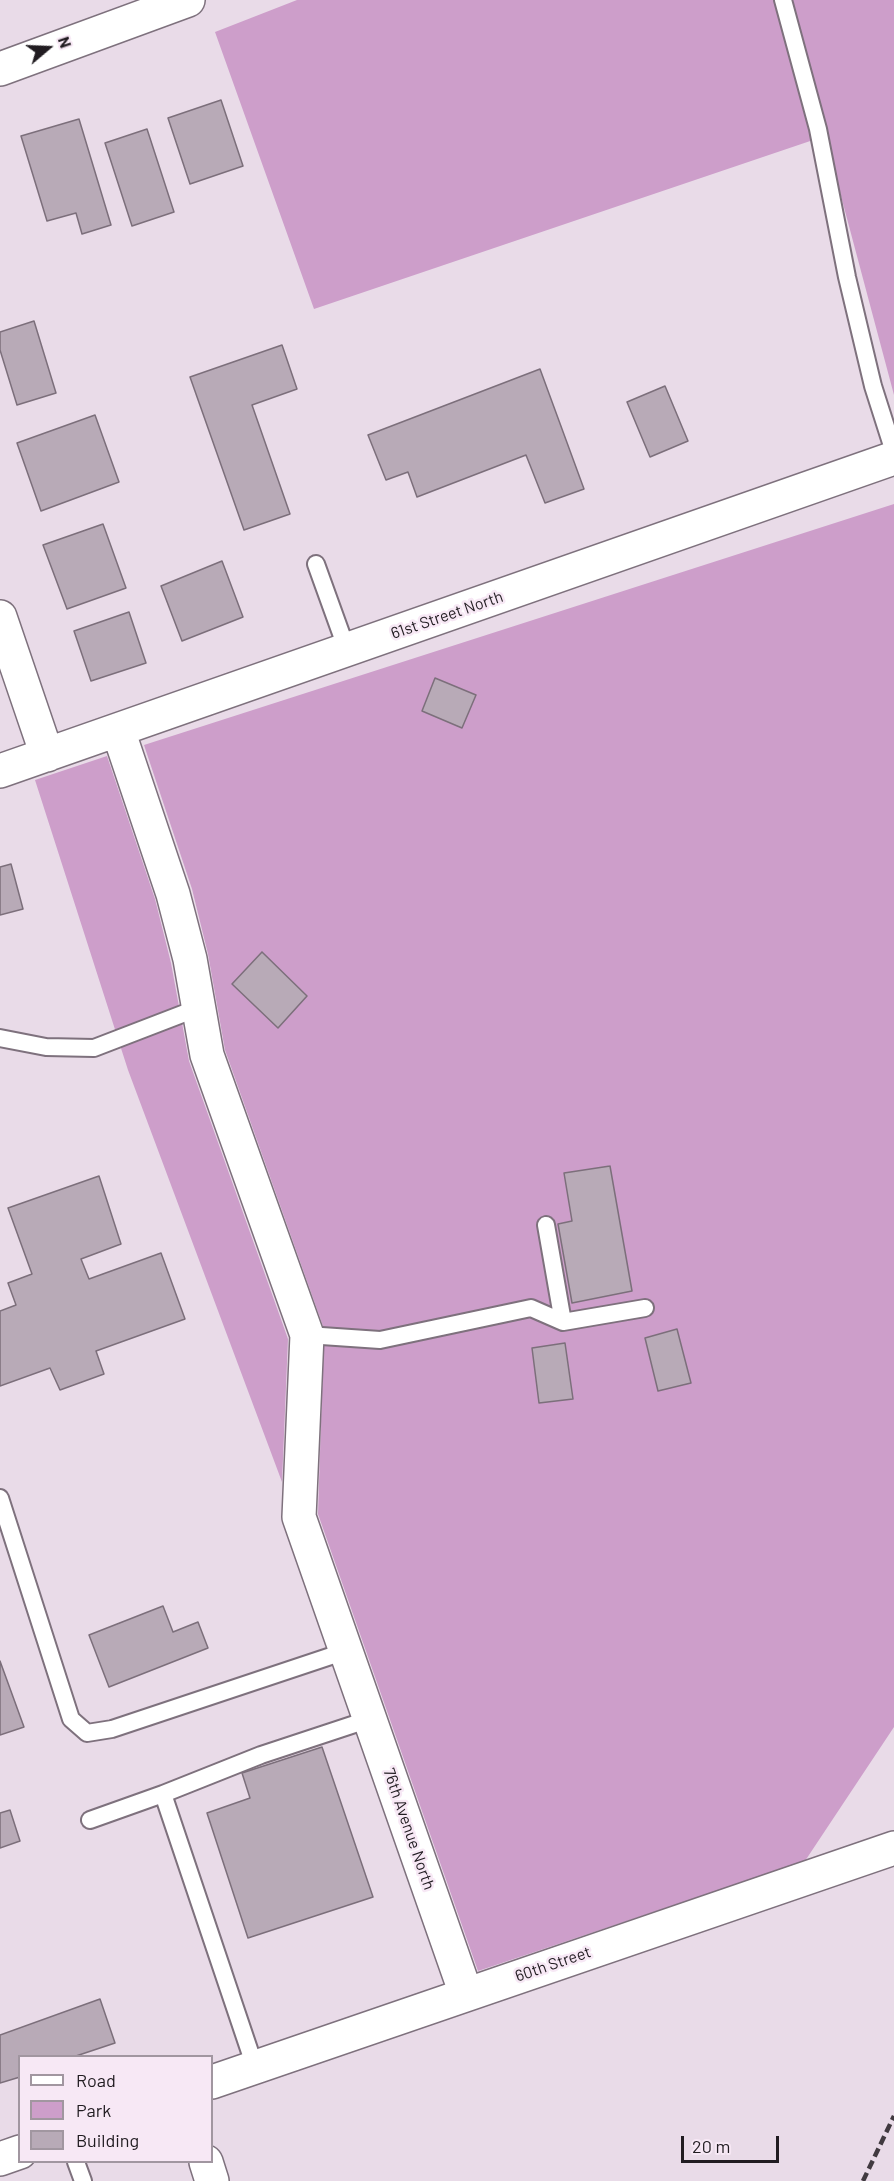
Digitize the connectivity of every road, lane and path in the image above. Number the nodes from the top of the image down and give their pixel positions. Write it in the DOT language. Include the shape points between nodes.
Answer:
graph roads {
  1 [pos="188,0"];
  2 [pos="783,0"];
  3 [pos="0,69"];
  4 [pos="894,452"];
  5 [pos="894,458"];
  6 [pos="316,564"];
  7 [pos="0,617"];
  8 [pos="347,650"];
  9 [pos="118,730"];
  10 [pos="47,754"];
  11 [pos="0,771"];
  12 [pos="198,1008"];
  13 [pos="0,1038"];
  14 [pos="546,1226"];
  15 [pos="645,1308"];
  16 [pos="563,1322"];
  17 [pos="307,1335"];
  18 [pos="0,1498"];
  19 [pos="349,1658"];
  20 [pos="370,1719"];
  21 [pos="163,1794"];
  22 [pos="90,1820"];
  23 [pos="894,1848"];
  24 [pos="466,1994"];
  25 [pos="255,2067"];
  26 [pos="213,2082"];
  27 [pos="18,2153"];
  28 [pos="0,2159"];
  29 [pos="76,2163"];
  30 [pos="206,2163"];
  31 [pos="83,2181"];
  32 [pos="212,2181"];
  1 -- 3 [label="street"];
  2 -- 4 [label="lane" via="818,129 873,386"];
  5 -- 8 [label="street, 61st Street North"];
  6 -- 8 [label="lane"];
  7 -- 10 [label="street"];
  8 -- 9 [label="street, 61st Street North"];
  9 -- 10 [label="street, 61st Street North"];
  9 -- 12 [label="street" via="174,894"];
  10 -- 11 [label="street, 61st Street North"];
  12 -- 13 [label="lane" via="94,1048 46,1047"];
  12 -- 17 [label="street" via="207,1055"];
  14 -- 16 [label="lane"];
  15 -- 16 [label="lane"];
  16 -- 17 [label="lane" via="531,1308 380,1340"];
  17 -- 19 [label="street, 76th Avenue North" via="299,1518"];
  18 -- 19 [label="lane" via="71,1719 87,1733 112,1729"];
  19 -- 20 [label="street, 76th Avenue North"];
  20 -- 21 [label="lane" via="261,1755"];
  20 -- 24 [label="street, 76th Avenue North"];
  21 -- 22 [label="lane"];
  21 -- 25 [label="lane"];
  23 -- 24 [label="street, 60th Street"];
  24 -- 25 [label="street, 60th Street"];
  25 -- 26 [label="street, 60th Street"];
  27 -- 28 [label="street"];
  29 -- 31 [label="lane"];
  30 -- 32 [label="street"];
}
